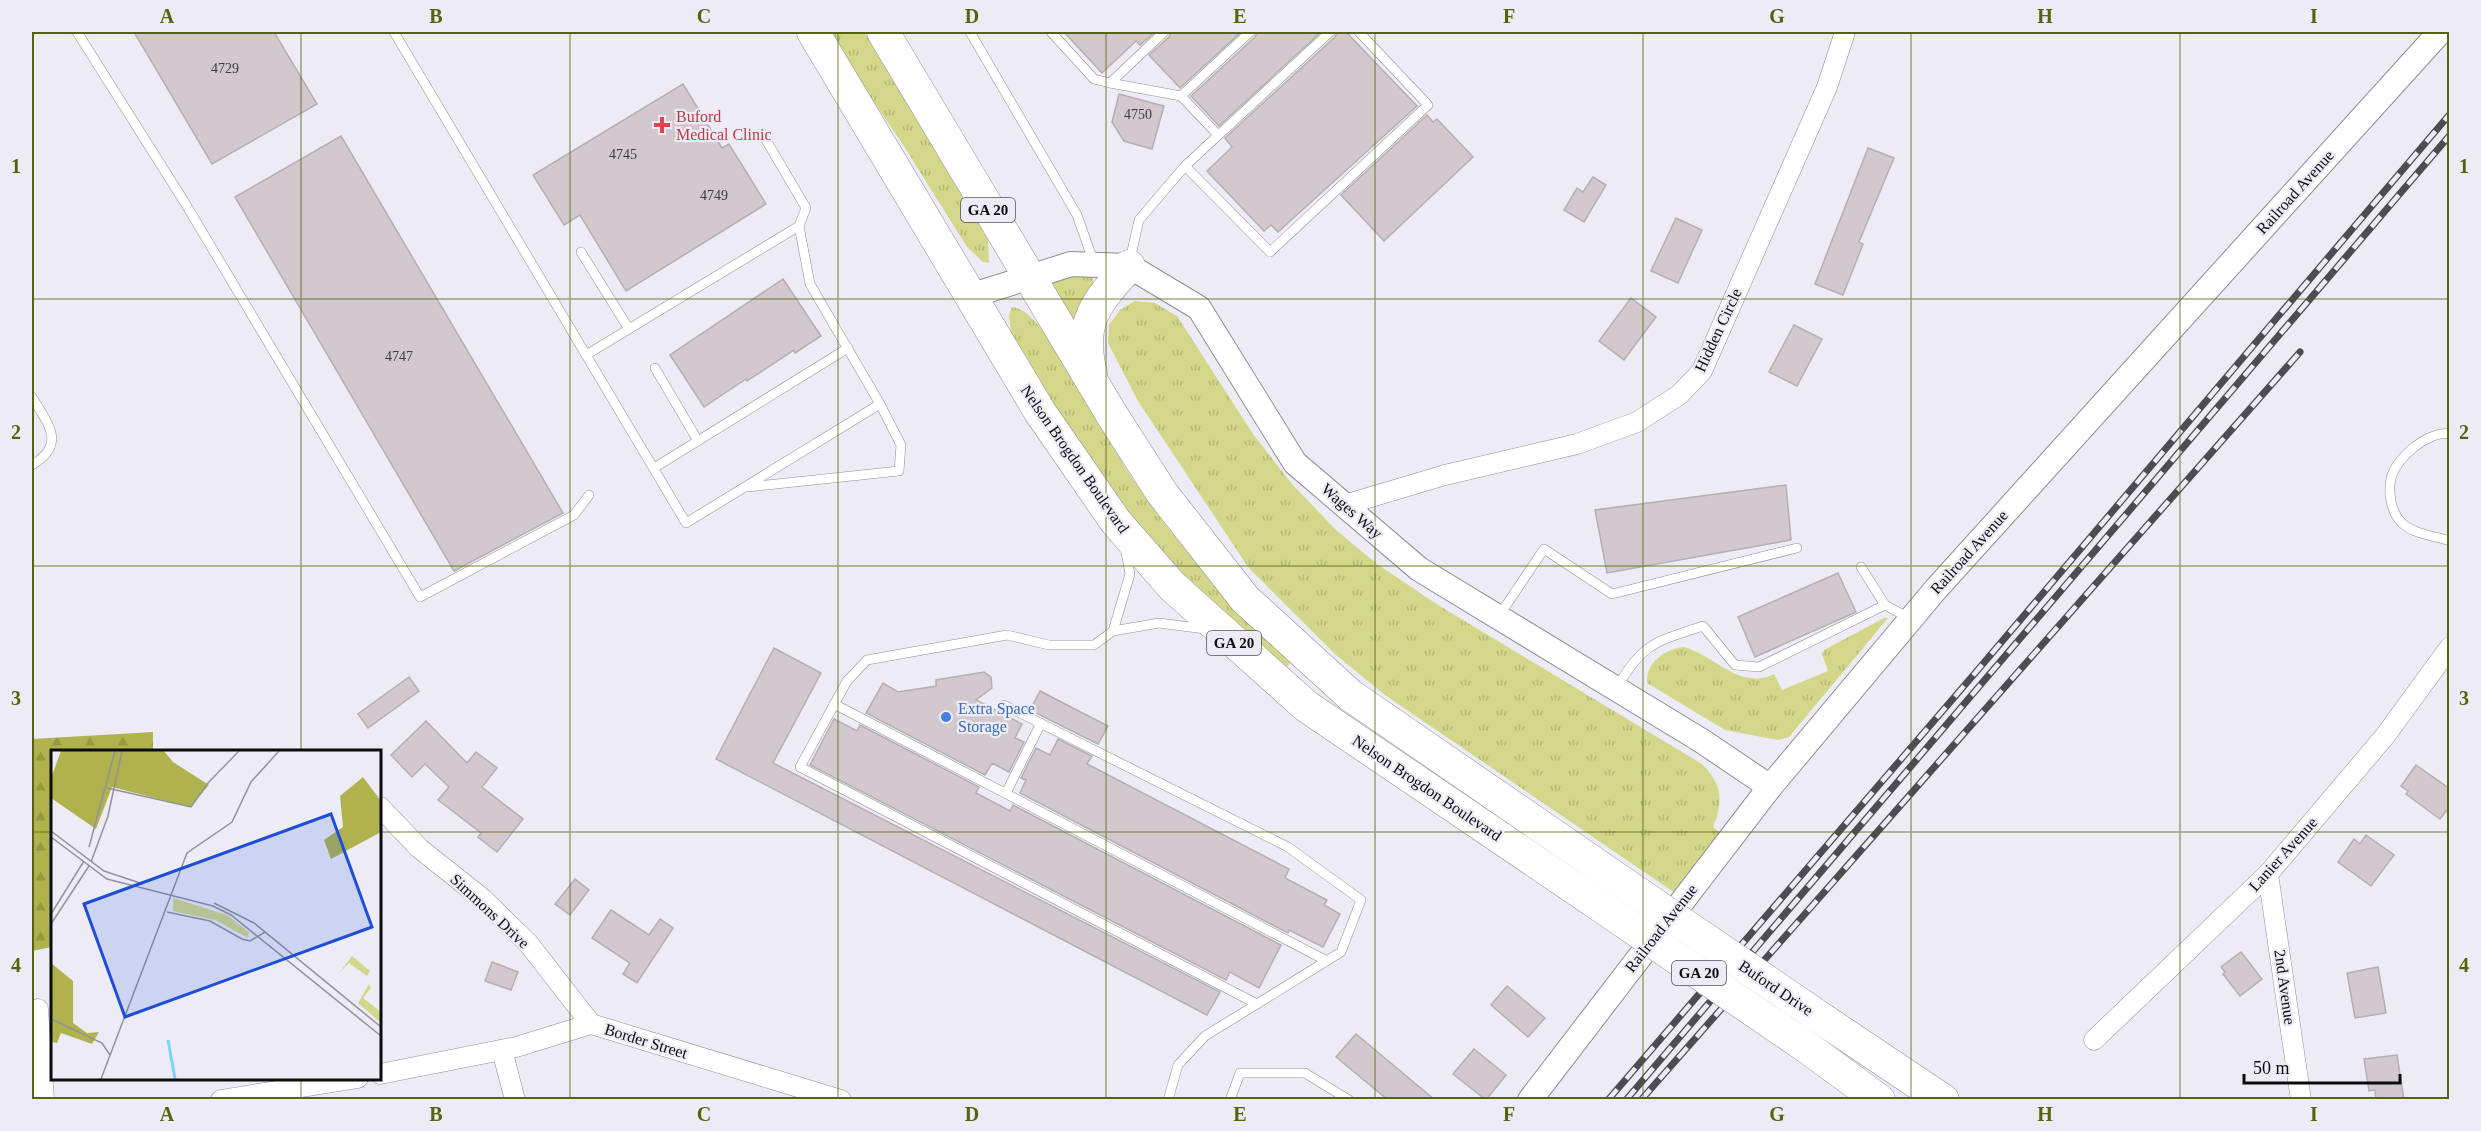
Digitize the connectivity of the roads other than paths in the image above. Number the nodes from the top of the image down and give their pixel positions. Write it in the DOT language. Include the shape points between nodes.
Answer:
graph roads {
  1 [pos="77,32"];
  2 [pos="394,32"];
  3 [pos="813,32"];
  4 [pos="883,32"];
  5 [pos="970,32"];
  6 [pos="1051,32"];
  7 [pos="1164,32"];
  8 [pos="1250,32"];
  9 [pos="1330,32"];
  10 [pos="1359,32"];
  11 [pos="1845,32"];
  12 [pos="2440,32"];
  13 [pos="1110,83"];
  14 [pos="1181,96"];
  15 [pos="762,133"];
  16 [pos="1218,135"];
  17 [pos="1185,166"];
  18 [pos="799,226"];
  19 [pos="581,252"];
  20 [pos="1094,265"];
  21 [pos="1129,266"];
  22 [pos="1029,278"];
  23 [pos="970,296"];
  24 [pos="629,329"];
  25 [pos="848,348"];
  26 [pos="586,355"];
  27 [pos="655,368"];
  28 [pos="1095,388"];
  29 [pos="32,397"];
  30 [pos="880,404"];
  31 [pos="2450,434"];
  32 [pos="698,441"];
  33 [pos="32,465"];
  34 [pos="654,468"];
  35 [pos="745,487"];
  36 [pos="589,495"];
  37 [pos="1344,505"];
  38 [pos="1120,528"];
  39 [pos="2450,541"];
  40 [pos="1797,548"];
  41 [pos="1861,567"];
  42 [pos="1885,605"];
  43 [pos="1497,618"];
  44 [pos="1911,619"];
  45 [pos="1113,631"];
  46 [pos="1219,631"];
  47 [pos="2450,647"];
  48 [pos="1616,690"];
  49 [pos="834,704"];
  50 [pos="1004,705"];
  51 [pos="1041,723"];
  52 [pos="1770,787"];
  53 [pos="1006,793"];
  54 [pos="381,808"];
  55 [pos="1610,874"];
  56 [pos="2268,874"];
  57 [pos="1589,898"];
  58 [pos="1327,961"];
  59 [pos="1257,1004"];
  60 [pos="38,1008"];
  61 [pos="591,1024"];
  62 [pos="2094,1040"];
  63 [pos="502,1050"];
  64 [pos="381,1074"];
  65 [pos="353,1080"];
  66 [pos="322,1093"];
  67 [pos="44,1100"];
  68 [pos="221,1100"];
  69 [pos="515,1100"];
  70 [pos="841,1100"];
  71 [pos="1168,1100"];
  72 [pos="1230,1100"];
  73 [pos="1349,1100"];
  74 [pos="1530,1100"];
  75 [pos="1879,1100"];
  76 [pos="1943,1100"];
  77 [pos="2301,1100"];
  1 -- 36 [label="lane" via="185,203 420,597 574,515"];
  2 -- 26 [label="lane"];
  3 -- 23 [label="highway, Nelson Brogdon Boulevard / GA 20"];
  4 -- 22 [label="highway, Nelson Brogdon Boulevard / GA 20"];
  5 -- 20 [label="lane" via="1077,215"];
  6 -- 13 [label="lane" via="1094,79"];
  7 -- 13 [label="lane"];
  8 -- 14 [label="lane"];
  9 -- 16 [label="lane"];
  10 -- 17 [label="lane" via="1428,105 1270,252"];
  11 -- 37 [label="street, Hidden Circle" via="1827,87 1702,371 1679,395 1637,422 1577,444 1445,475"];
  12 -- 44 [label="street, Railroad Avenue"];
  13 -- 14 [label="lane"];
  14 -- 16 [label="lane"];
  15 -- 18 [label="lane" via="806,208"];
  16 -- 17 [label="lane"];
  17 -- 21 [label="lane" via="1139,220"];
  18 -- 24 [label="lane"];
  18 -- 25 [label="lane" via="810,284"];
  19 -- 24 [label="lane"];
  20 -- 21 [label="street, Wages Way"];
  20 -- 22 [label="street, Wages Way" via="1071,264"];
  21 -- 28 [label="highway" via="1095,306 1086,328 1085,350"];
  21 -- 37 [label="street, Wages Way" via="1200,308 1295,463"];
  22 -- 23 [label="street, Wages Way"];
  22 -- 28 [label="highway, Nelson Brogdon Boulevard / GA 20"];
  23 -- 38 [label="highway, Nelson Brogdon Boulevard / GA 20" via="1040,412"];
  24 -- 26 [label="lane"];
  25 -- 30 [label="lane"];
  25 -- 32 [label="lane"];
  26 -- 34 [label="lane"];
  27 -- 32 [label="lane"];
  28 -- 55 [label="highway, Nelson Brogdon Boulevard / GA 20" via="1162,493 1245,599 1350,695"];
  29 -- 33 [label="lane" via="51,430 52,446 44,458"];
  30 -- 35 [label="lane"];
  30 -- 35 [label="lane" via="901,445 899,471"];
  31 -- 39 [label="lane" via="2425,437 2404,458 2391,477 2391,503 2401,522"];
  32 -- 34 [label="lane"];
  34 -- 35 [label="lane" via="686,523"];
  37 -- 43 [label="street, Wages Way" via="1419,569"];
  38 -- 45 [label="lane" via="1130,574"];
  38 -- 46 [label="highway, Nelson Brogdon Boulevard / GA 20"];
  40 -- 43 [label="lane" via="1612,594 1544,549"];
  41 -- 42 [label="lane"];
  42 -- 44 [label="lane"];
  42 -- 48 [label="lane" via="1759,667 1735,665 1703,626 1652,644 1631,663"];
  43 -- 48 [label="street, Wages Way"];
  44 -- 52 [label="street, Railroad Avenue"];
  45 -- 46 [label="lane" via="1159,623"];
  45 -- 49 [label="lane" via="1095,645 1049,645 1007,635 867,660 846,681"];
  46 -- 57 [label="highway, Nelson Brogdon Boulevard / GA 20" via="1305,706"];
  47 -- 56 [label="street, Lanier Avenue" via="2385,736"];
  48 -- 52 [label="street, Wages Way"];
  49 -- 53 [label="lane"];
  49 -- 59 [label="lane" via="800,767"];
  50 -- 51 [label="lane"];
  51 -- 53 [label="lane"];
  51 -- 58 [label="lane" via="1288,847 1361,900 1341,952"];
  52 -- 74 [label="street, Railroad Avenue"];
  53 -- 58 [label="lane"];
  54 -- 61 [label="street, Simmons Drive" via="419,848 483,899 528,943"];
  55 -- 76 [label="highway, Buford Drive / GA 20, bridge"];
  56 -- 62 [label="street, Lanier Avenue"];
  56 -- 77 [label="street, 2nd Avenue"];
  57 -- 75 [label="highway, Buford Drive / GA 20, bridge"];
  58 -- 59 [label="lane"];
  59 -- 71 [label="lane" via="1205,1036 1178,1065"];
  60 -- 67 [label="street"];
  61 -- 63 [label="street, Border Street"];
  61 -- 70 [label="street, Border Street"];
  63 -- 64 [label="street, Border Street"];
  63 -- 69 [label="street"];
  65 -- 66 [label="street"];
  66 -- 68 [label="street"];
  72 -- 73 [label="lane" via="1240,1073 1305,1073"];
}
